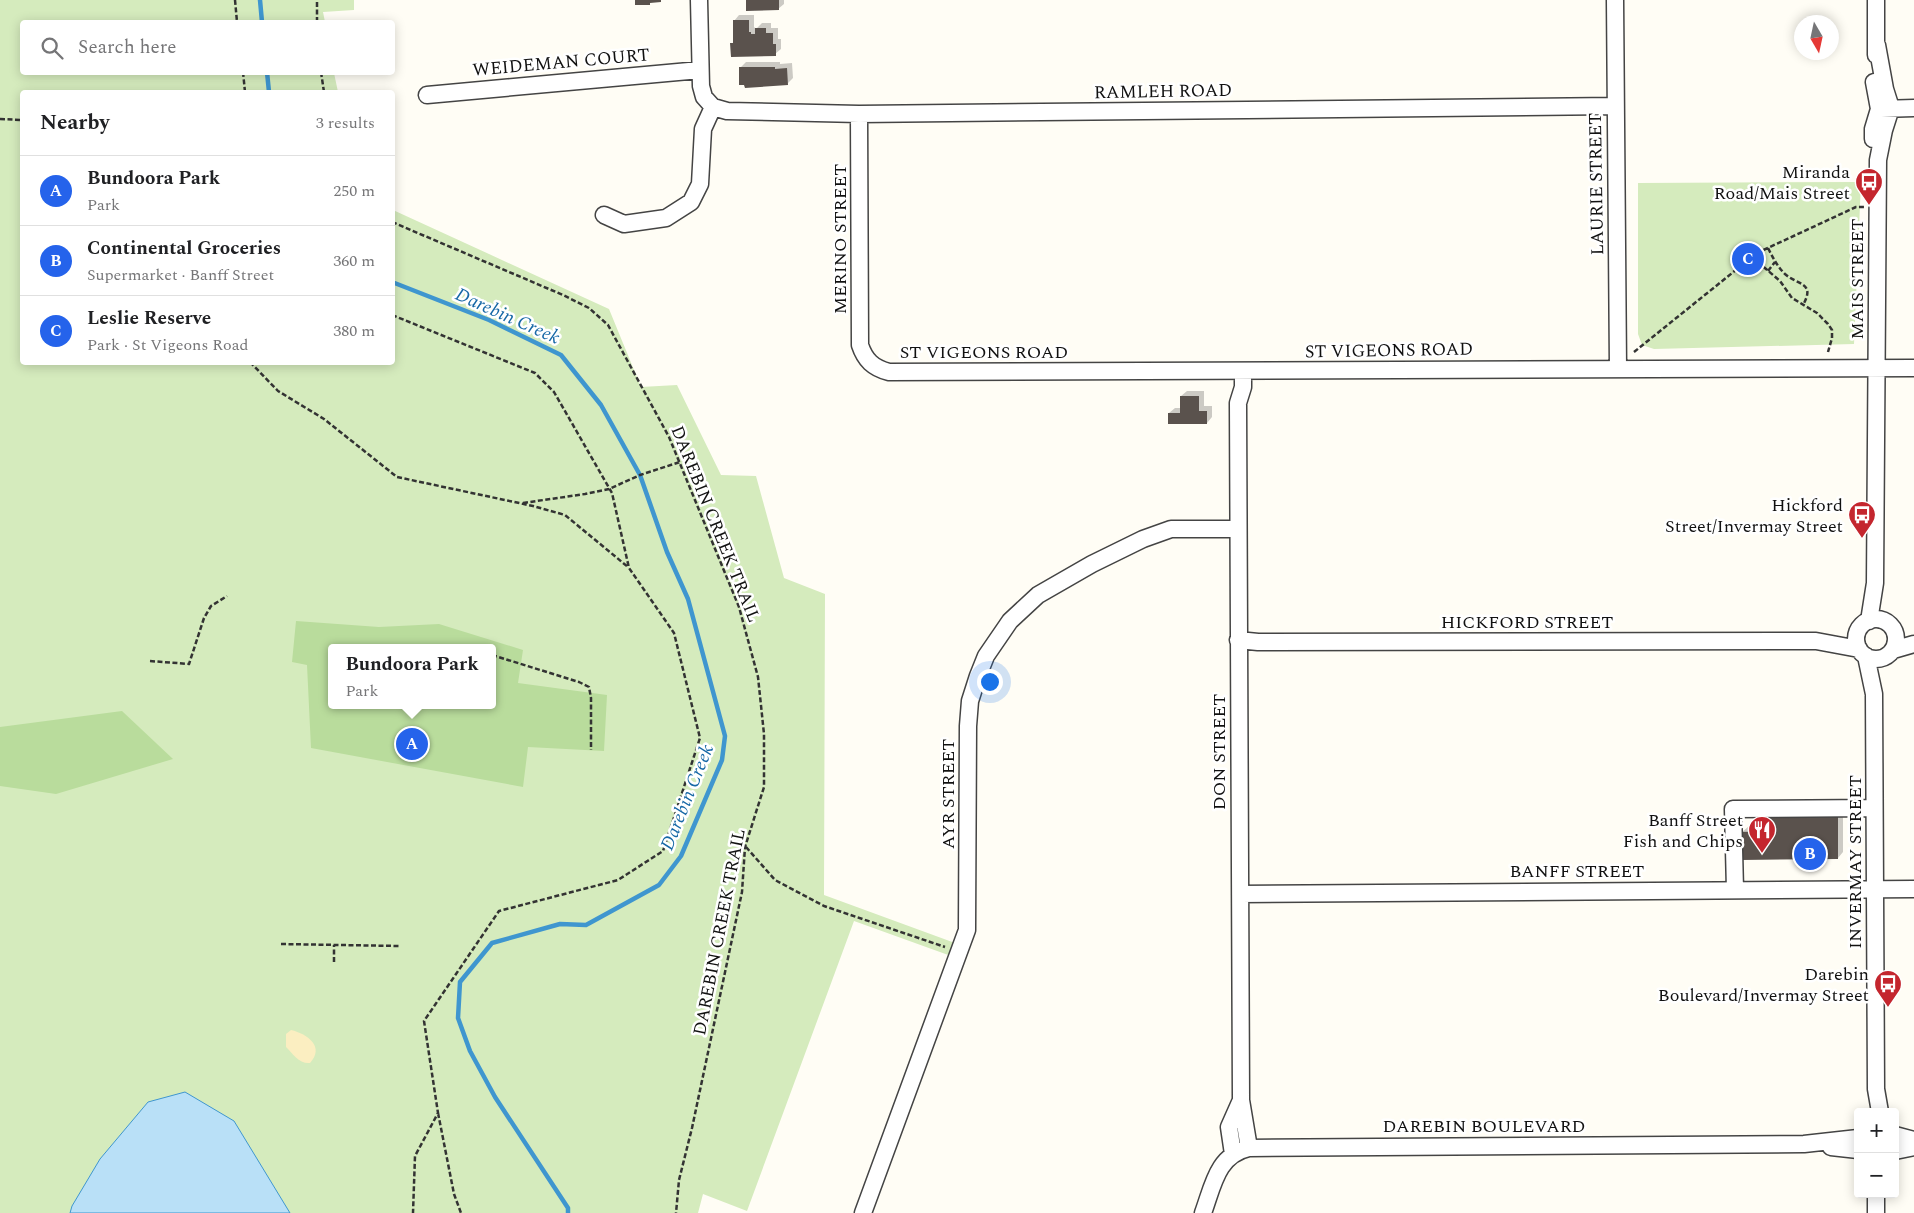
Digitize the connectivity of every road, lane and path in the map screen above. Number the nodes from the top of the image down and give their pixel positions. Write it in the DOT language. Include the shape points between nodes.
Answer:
graph roads {
  1 [pos="235,0"];
  2 [pos="317,0"];
  3 [pos="700,0"];
  4 [pos="1615,0"];
  5 [pos="1876,0"];
  6 [pos="237,20"];
  7 [pos="317,20"];
  8 [pos="700,70"];
  9 [pos="243,75"];
  10 [pos="321,75"];
  11 [pos="245,90"];
  12 [pos="324,90"];
  13 [pos="427,95"];
  14 [pos="1615,106"];
  15 [pos="713,107"];
  16 [pos="1914,108"];
  17 [pos="1885,109"];
  18 [pos="859,114"];
  19 [pos="0,119"];
  20 [pos="20,120"];
  21 [pos="1878,206"];
  22 [pos="604,215"];
  23 [pos="395,223"];
  24 [pos="1768,248"];
  25 [pos="1752,257"];
  26 [pos="1775,262"];
  27 [pos="1768,271"];
  28 [pos="1803,305"];
  29 [pos="395,317"];
  30 [pos="1828,352"];
  31 [pos="1633,353"];
  32 [pos="868,361"];
  33 [pos="253,365"];
  34 [pos="1618,368"];
  35 [pos="1877,368"];
  36 [pos="1914,368"];
  37 [pos="1237,372"];
  38 [pos="680,462"];
  39 [pos="608,488"];
  40 [pos="520,503"];
  41 [pos="1238,529"];
  42 [pos="629,568"];
  43 [pos="1875,583"];
  44 [pos="227,596"];
  45 [pos="1864,626"];
  46 [pos="1891,627"];
  47 [pos="1914,635"];
  48 [pos="1238,640"];
  49 [pos="1816,641"];
  50 [pos="1914,644"];
  51 [pos="1862,652"];
  52 [pos="1888,654"];
  53 [pos="496,656"];
  54 [pos="150,661"];
  55 [pos="1874,694"];
  56 [pos="591,750"];
  57 [pos="1874,808"];
  58 [pos="745,846"];
  59 [pos="1875,888"];
  60 [pos="1914,889"];
  61 [pos="1735,890"];
  62 [pos="1240,894"];
  63 [pos="281,944"];
  64 [pos="334,945"];
  65 [pos="399,946"];
  66 [pos="960,953"];
  67 [pos="334,962"];
  68 [pos="1876,1089"];
  69 [pos="1872,1108"];
  70 [pos="1879,1108"];
  71 [pos="438,1113"];
  72 [pos="1899,1136"];
  73 [pos="1854,1138"];
  74 [pos="1914,1140"];
  75 [pos="1804,1144"];
  76 [pos="1914,1147"];
  77 [pos="1854,1150"];
  78 [pos="1899,1150"];
  79 [pos="1241,1151"];
  80 [pos="1876,1198"];
  81 [pos="414,1213"];
  82 [pos="461,1213"];
  83 [pos="676,1213"];
  84 [pos="863,1213"];
  85 [pos="1203,1213"];
  86 [pos="1876,1213"];
  1 -- 6 [label="path"];
  2 -- 7 [label="path"];
  3 -- 8 [label="street"];
  4 -- 14 [label="street, LAURIE STREET"];
  5 -- 17 [label="street" via="1877,46 1885,89"];
  8 -- 13 [label="street, WEIDEMAN COURT"];
  8 -- 15 [label="street" via="704,97"];
  9 -- 11 [label="path"];
  10 -- 12 [label="path"];
  14 -- 18 [label="street, RAMLEH ROAD"];
  14 -- 34 [label="street, LAURIE STREET"];
  15 -- 18 [label="street, RAMLEH ROAD" via="727,111"];
  15 -- 22 [label="street" via="703,129 700,184 691,202 666,218 624,224"];
  16 -- 17 [label="street"];
  17 -- 21 [label="street, MAIS STREET" via="1878,160"];
  18 -- 32 [label="street, MERINO STREET" via="860,344"];
  19 -- 20 [label="path"];
  21 -- 24 [label="path" via="1856,207"];
  21 -- 35 [label="street, MAIS STREET"];
  23 -- 38 [label="path, DAREBIN CREEK TRAIL" via="589,308 608,326"];
  24 -- 25 [label="path"];
  24 -- 26 [label="path"];
  25 -- 27 [label="path"];
  25 -- 31 [label="path"];
  26 -- 27 [label="path"];
  26 -- 28 [label="path" via="1787,276 1806,288 1808,293"];
  27 -- 28 [label="path" via="1792,298"];
  28 -- 30 [label="path" via="1817,313 1832,330"];
  29 -- 39 [label="path" via="535,373 554,392"];
  32 -- 37 [label="street, ST VIGEONS ROAD" via="889,372"];
  33 -- 40 [label="path" via="278,391 324,420 397,477"];
  34 -- 35 [label="street, ST VIGEONS ROAD"];
  34 -- 37 [label="street, ST VIGEONS ROAD"];
  35 -- 36 [label="street, ST VIGEONS ROAD"];
  35 -- 43 [label="street"];
  37 -- 41 [label="street, DON STREET" via="1232,387 1238,403"];
  38 -- 39 [label="path"];
  38 -- 58 [label="path, DAREBIN CREEK TRAIL" via="739,607 758,677 764,734 764,787"];
  39 -- 40 [label="path"];
  39 -- 42 [label="path" via="612,493"];
  40 -- 42 [label="path" via="565,515"];
  41 -- 48 [label="street, DON STREET"];
  41 -- 66 [label="street, AYR STREET" via="1172,528 1143,539 1038,594 999,636 986,656 970,701 969,916"];
  42 -- 71 [label="path" via="674,633 700,738 663,851 618,880 499,911 424,1021"];
  43 -- 45 [label="street"];
  43 -- 46 [label="street"];
  44 -- 54 [label="path" via="211,606 204,618 188,664"];
  45 -- 46 [label="street" via="1879,620"];
  45 -- 49 [label="street, HICKFORD STREET"];
  45 -- 51 [label="street" via="1856,643"];
  46 -- 47 [label="street"];
  46 -- 52 [label="street" via="1896,644"];
  48 -- 49 [label="street, HICKFORD STREET"];
  48 -- 62 [label="street, DON STREET"];
  49 -- 51 [label="street, HICKFORD STREET"];
  50 -- 52 [label="street"];
  51 -- 52 [label="street" via="1878,659"];
  51 -- 55 [label="street, INVERMAY STREET"];
  52 -- 55 [label="street, INVERMAY STREET"];
  53 -- 56 [label="path" via="589,687"];
  55 -- 57 [label="street, INVERMAY STREET"];
  57 -- 59 [label="street, INVERMAY STREET"];
  57 -- 61 [label="street" via="1733,809"];
  58 -- 66 [label="path" via="775,880 824,906"];
  58 -- 83 [label="path, DAREBIN CREEK TRAIL" via="742,892 679,1180"];
  59 -- 60 [label="street, BANFF STREET"];
  59 -- 61 [label="street, BANFF STREET"];
  59 -- 68 [label="street, INVERMAY STREET"];
  61 -- 62 [label="street, BANFF STREET"];
  62 -- 79 [label="street, DON STREET" via="1240,1100 1229,1127"];
  63 -- 64 [label="path"];
  64 -- 65 [label="path"];
  64 -- 67 [label="path"];
  66 -- 84 [label="street, AYR STREET"];
  68 -- 69 [label="street, INVERMAY STREET"];
  68 -- 70 [label="street, INVERMAY STREET"];
  71 -- 81 [label="path" via="415,1156"];
  71 -- 82 [label="path" via="454,1194"];
  72 -- 74 [label="street"];
  73 -- 75 [label="street, DAREBIN BOULEVARD"];
  75 -- 77 [label="street, DAREBIN BOULEVARD"];
  75 -- 79 [label="street, DAREBIN BOULEVARD"];
  76 -- 78 [label="street"];
  79 -- 85 [label="street" via="1227,1159 1218,1173"];
  80 -- 86 [label="street"];
}
